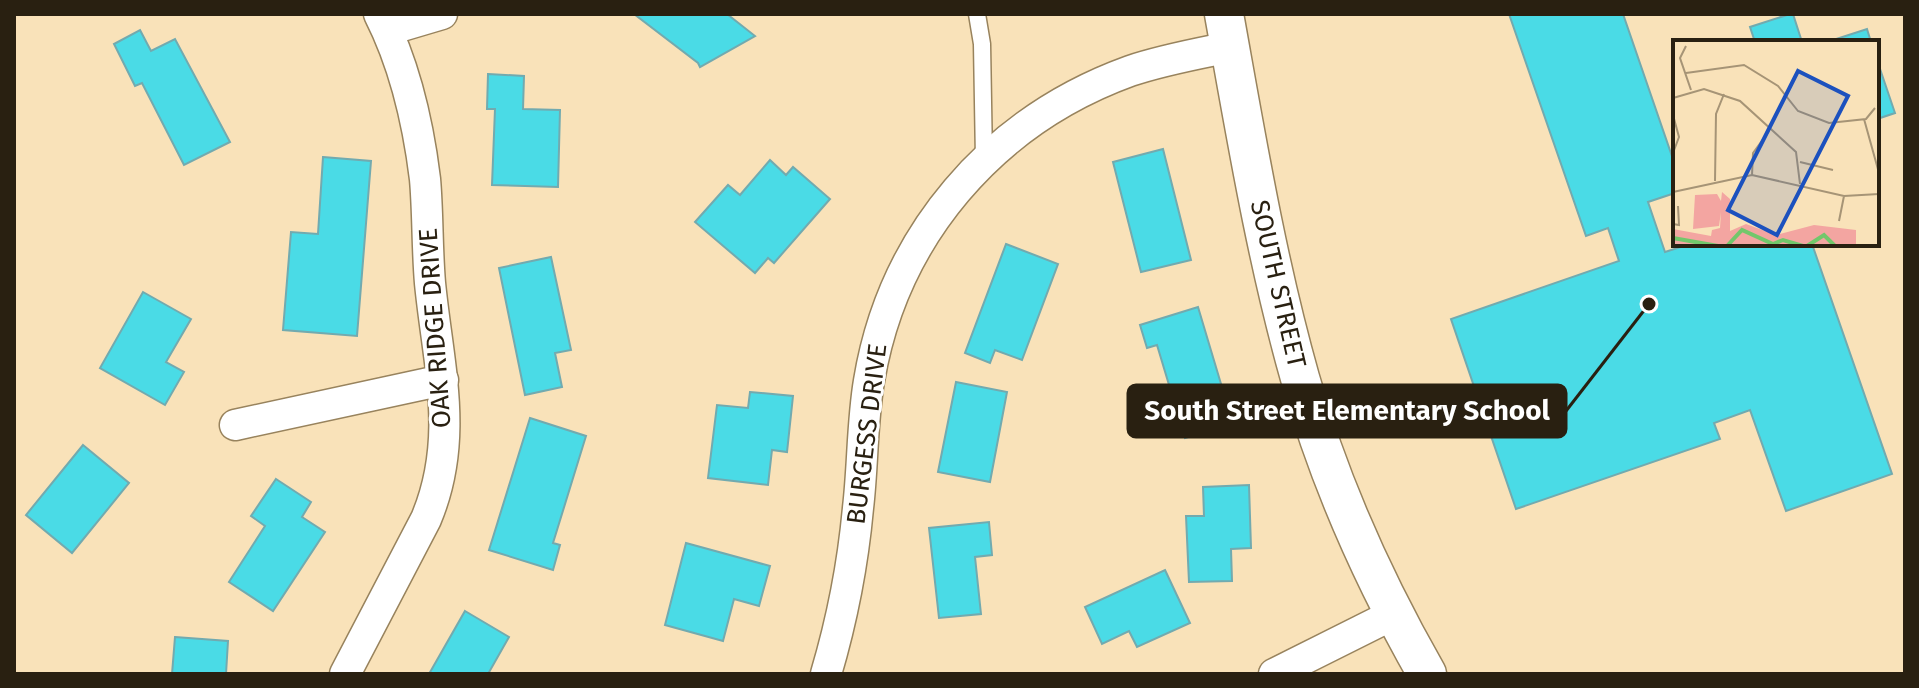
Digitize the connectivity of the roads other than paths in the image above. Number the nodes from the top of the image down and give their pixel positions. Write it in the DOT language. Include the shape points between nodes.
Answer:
graph roads {
  1 [pos="442,14"];
  2 [pos="977,14"];
  3 [pos="384,22"];
  4 [pos="1227,30"];
  5 [pos="984,160"];
  6 [pos="443,380"];
  7 [pos="235,425"];
  8 [pos="1394,614"];
  9 [pos="835,672"];
  10 [pos="345,674"];
  11 [pos="1274,674"];
  12 [pos="1427,674"];
  1 -- 3 [label="street"];
  2 -- 5 [label="lane"];
  3 -- 6 [label="street, OAK RIDGE DRIVE" via="402,68 420,145"];
  4 -- 5 [label="street, BURGESS DRIVE" via="1173,58 1088,89 1022,129"];
  4 -- 8 [label="street, SOUTH STREET" via="1269,255 1301,381 1342,499"];
  5 -- 9 [label="street, BURGESS DRIVE" via="931,223 883,318 868,384 853,554"];
  6 -- 7 [label="street"];
  6 -- 10 [label="street, OAK RIDGE DRIVE" via="446,407 437,494"];
  8 -- 11 [label="street"];
  8 -- 12 [label="street, SOUTH STREET"];
}
